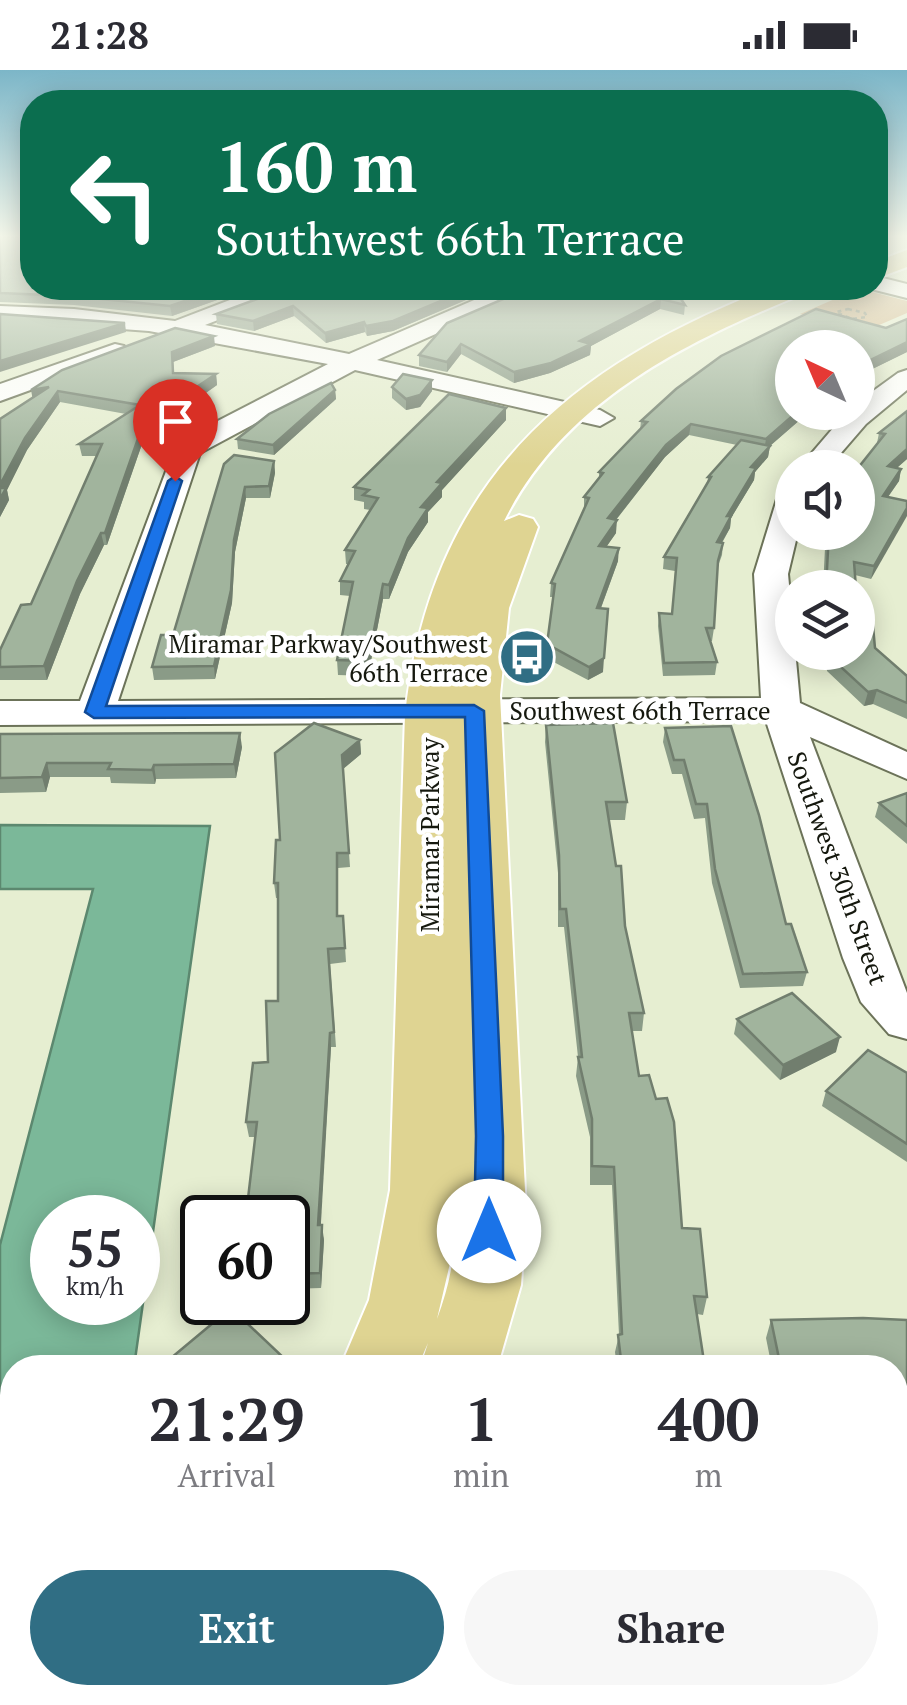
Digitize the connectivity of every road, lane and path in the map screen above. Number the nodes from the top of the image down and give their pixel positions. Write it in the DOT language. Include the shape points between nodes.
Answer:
graph roads {
  1 [pos="19,313"];
  2 [pos="215,313"];
  3 [pos="463,313"];
  4 [pos="729,313"];
  5 [pos="782,313"];
  6 [pos="839,313"];
  7 [pos="868,313"];
  8 [pos="178,328"];
  9 [pos="350,363"];
  10 [pos="907,378"];
  11 [pos="0,393"];
  12 [pos="585,415"];
  13 [pos="826,450"];
  14 [pos="778,550"];
  15 [pos="781,709"];
  16 [pos="452,711"];
  17 [pos="94,712"];
  18 [pos="0,713"];
  19 [pos="907,766"];
  20 [pos="896,1012"];
  21 [pos="385,1355"];
  22 [pos="462,1355"];
  1 -- 8 [label="street"];
  2 -- 8 [label="street"];
  3 -- 9 [label="street"];
  4 -- 12 [label="main road, Miramar Parkway" via="644,357"];
  5 -- 12 [label="main road, Miramar Parkway" via="707,342"];
  6 -- 7 [label="path" via="852,319"];
  8 -- 9 [label="street"];
  8 -- 11 [label="street"];
  9 -- 12 [label="street"];
  9 -- 17 [label="street" via="186,448"];
  10 -- 13 [label="street" via="878,397"];
  12 -- 16 [label="main road, Miramar Parkway" via="511,477 472,543 446,606"];
  14 -- 15 [label="street, Southwest 30th Street" via="771,574"];
  15 -- 16 [label="street, Southwest 66th Terrace"];
  15 -- 19 [label="street, Southwest 66th Terrace"];
  15 -- 20 [label="street, Southwest 30th Street" via="867,958"];
  16 -- 17 [label="street, Southwest 66th Terrace"];
  16 -- 21 [label="main road, Miramar Parkway" via="419,1242"];
  16 -- 22 [label="main road, Miramar Parkway" via="489,1136 489,1263"];
  17 -- 18 [label="street, Southwest 66th Terrace"];
}
